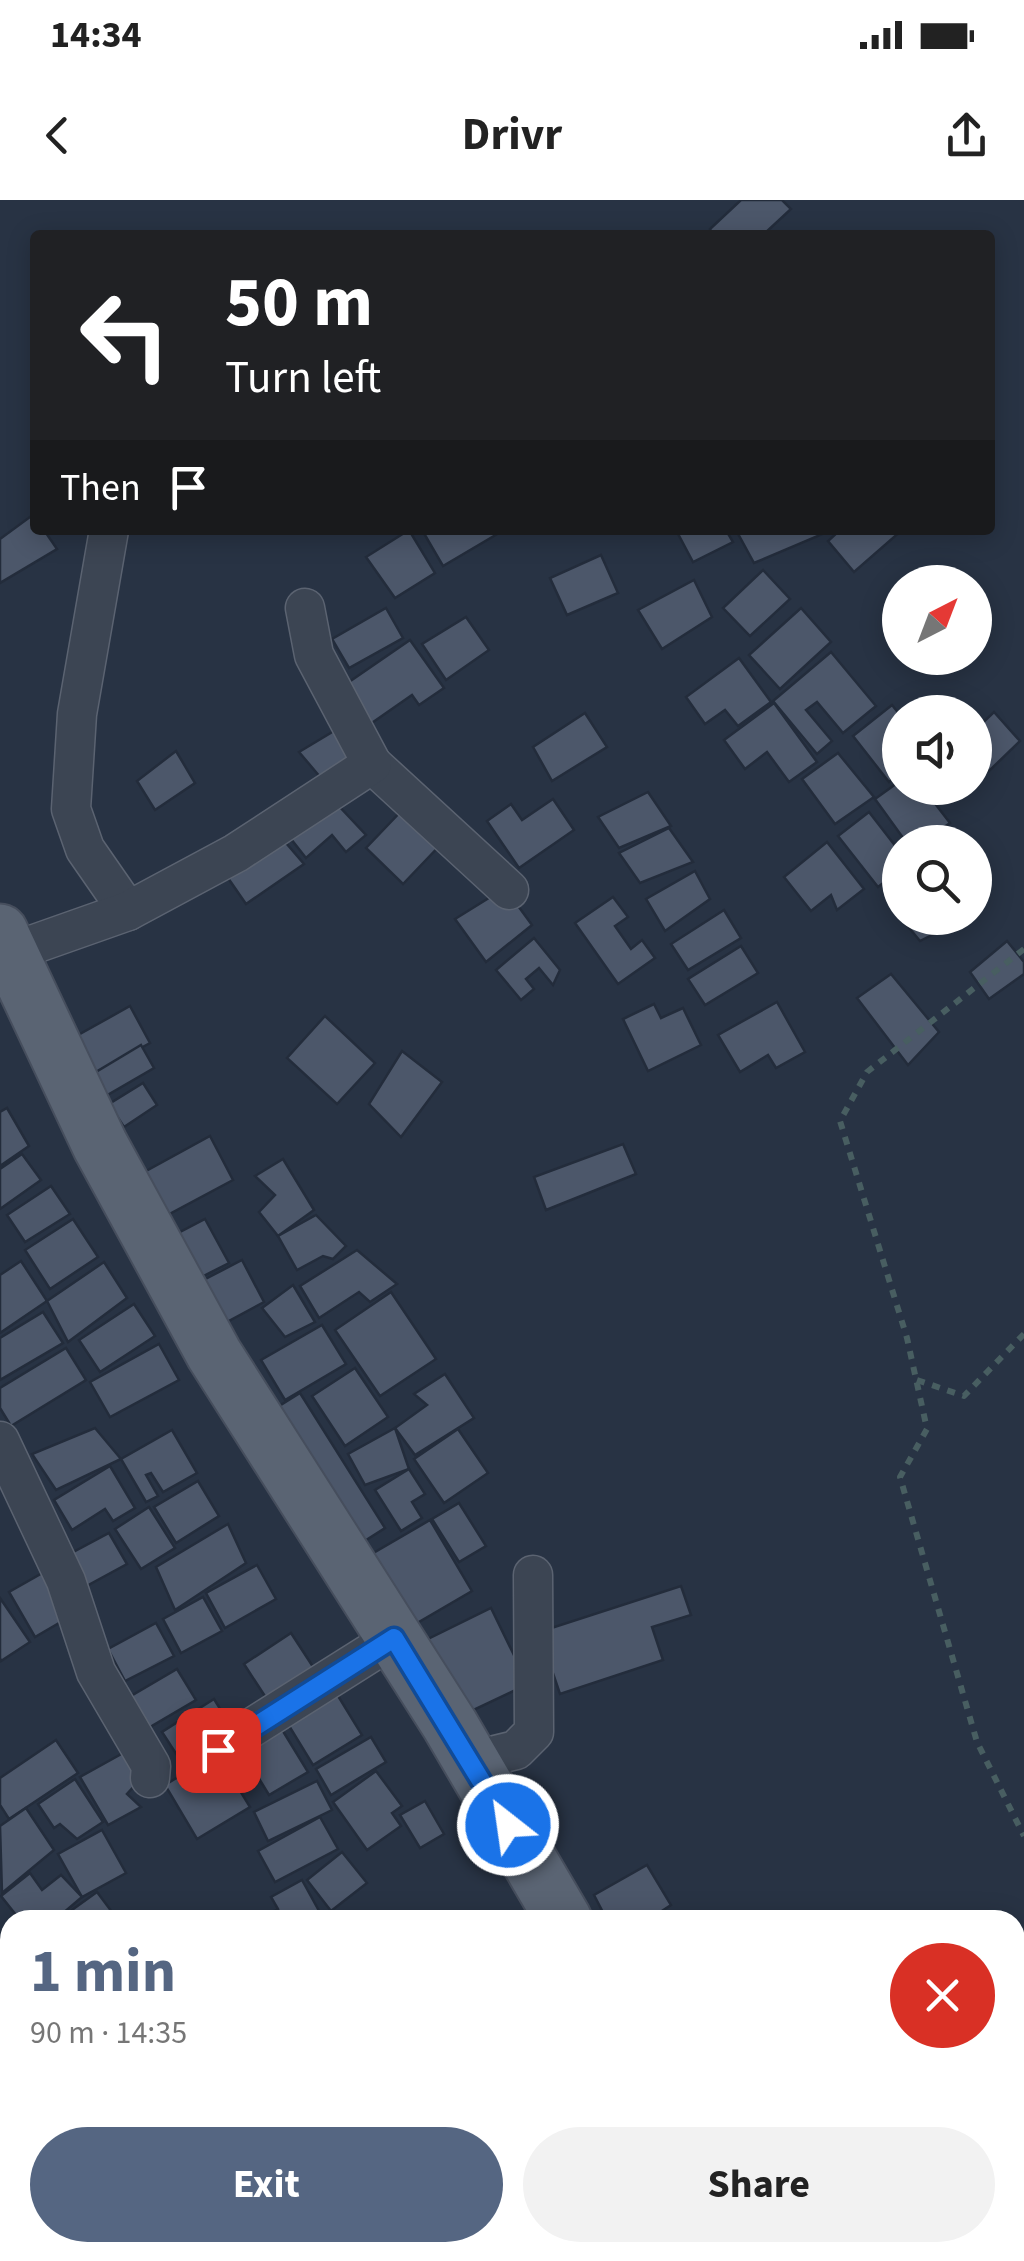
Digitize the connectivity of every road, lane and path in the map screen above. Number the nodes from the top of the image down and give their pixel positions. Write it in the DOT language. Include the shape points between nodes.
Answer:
graph roads {
  1 [pos="108,535"];
  2 [pos="305,608"];
  3 [pos="372,764"];
  4 [pos="509,890"];
  5 [pos="128,910"];
  6 [pos="5,943"];
  7 [pos="1024,949"];
  8 [pos="1024,1334"];
  9 [pos="916,1380"];
  10 [pos="0,1441"];
  11 [pos="533,1575"];
  12 [pos="394,1638"];
  13 [pos="218,1750"];
  14 [pos="471,1761"];
  15 [pos="150,1778"];
  16 [pos="1024,1836"];
  17 [pos="558,1910"];
  1 -- 5 [label="street" via="77,714 71,809 85,849"];
  2 -- 3 [label="street" via="314,656"];
  3 -- 4 [label="street"];
  3 -- 5 [label="street" via="236,853"];
  5 -- 6 [label="street"];
  6 -- 12 [label="main road" via="100,1145 214,1354"];
  7 -- 9 [label="path" via="868,1072 840,1121"];
  8 -- 9 [label="path" via="964,1396"];
  9 -- 16 [label="path" via="927,1429 900,1477 977,1742"];
  10 -- 15 [label="street" via="66,1581 96,1672 151,1766"];
  11 -- 14 [label="street" via="534,1732 516,1750"];
  12 -- 13 [label="street"];
  12 -- 14 [label="main road"];
  14 -- 17 [label="main road"];
}
